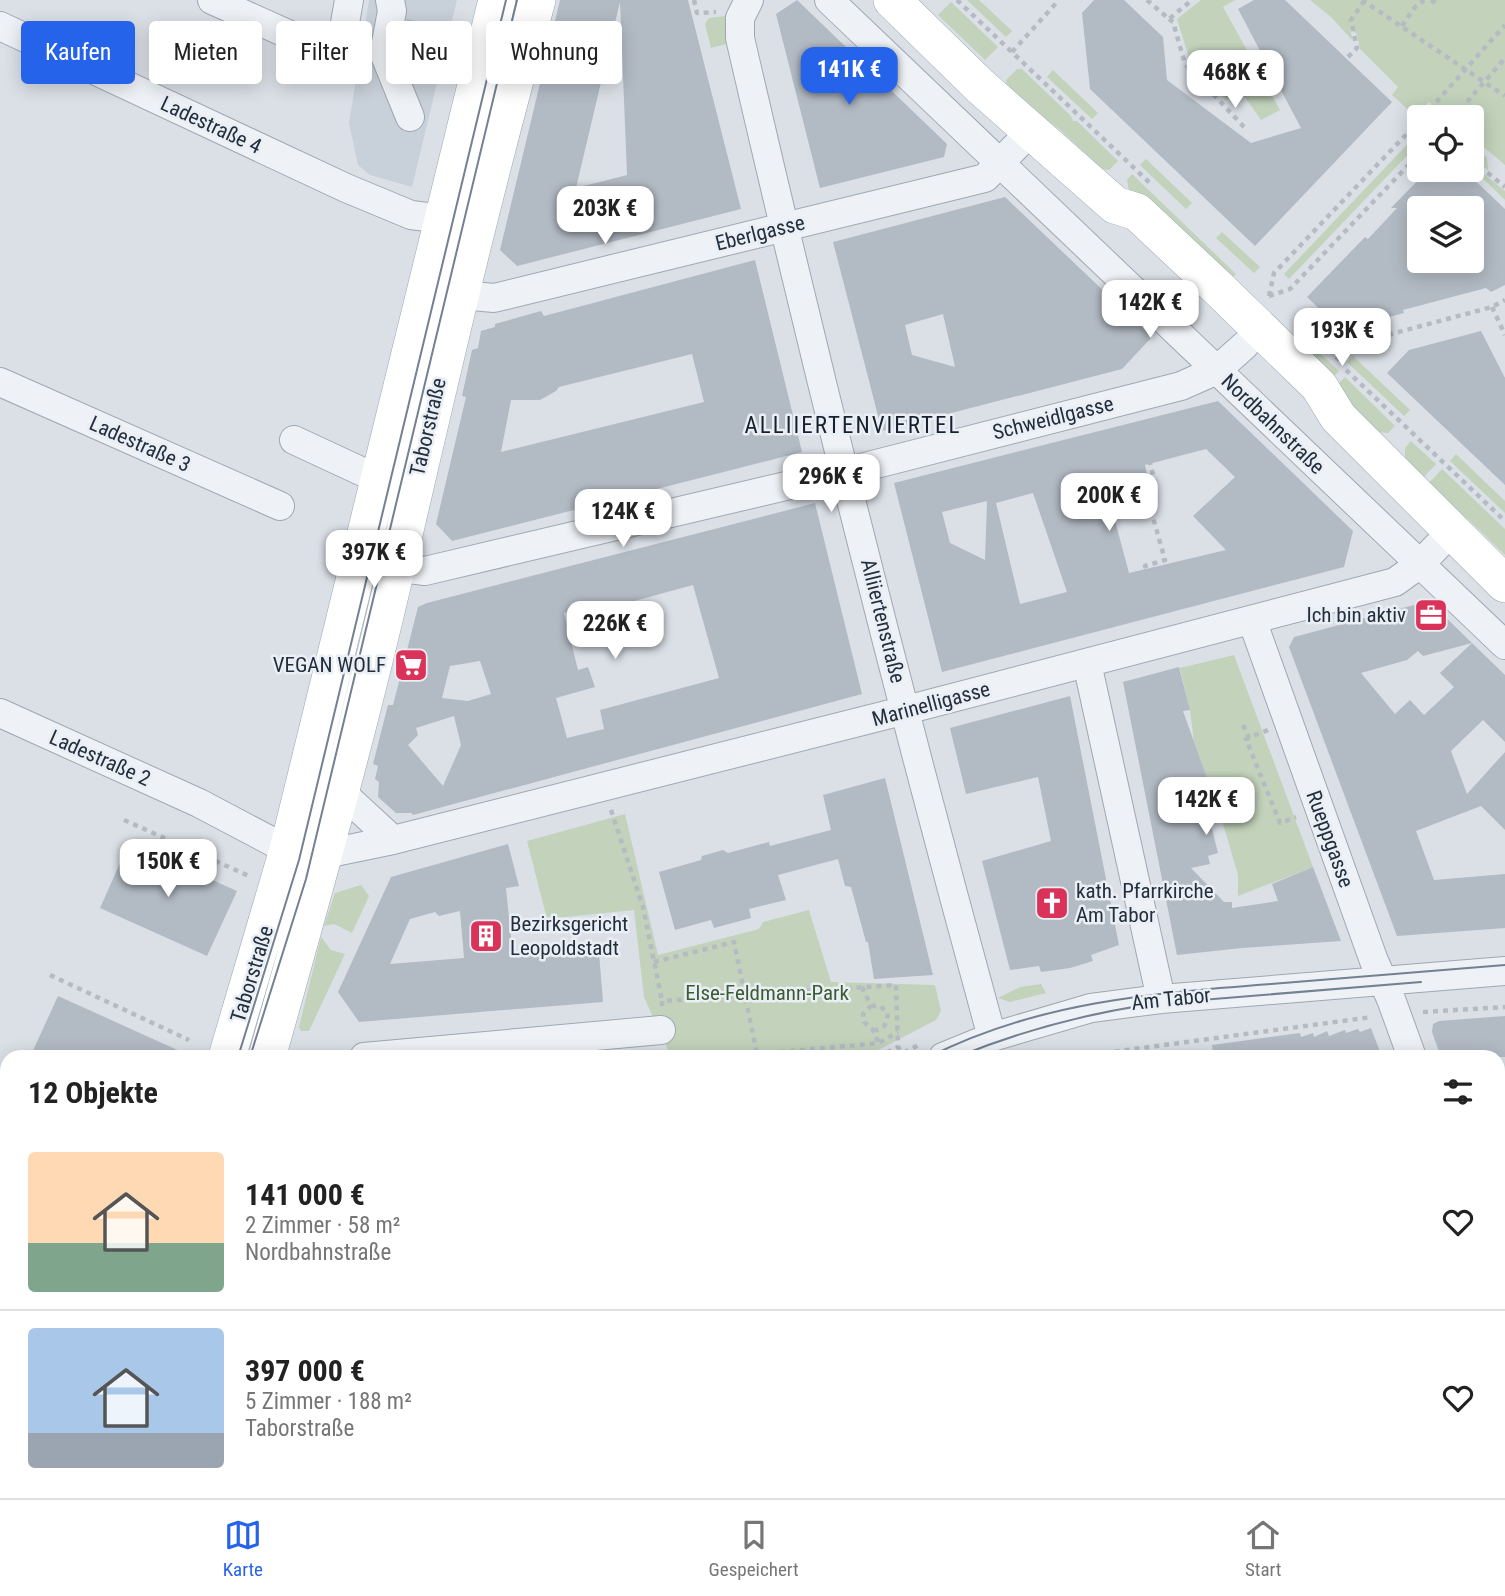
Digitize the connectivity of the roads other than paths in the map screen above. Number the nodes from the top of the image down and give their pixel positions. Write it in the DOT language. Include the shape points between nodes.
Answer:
graph roads {
  1 [pos="212,0"];
  2 [pos="349,0"];
  3 [pos="390,0"];
  4 [pos="497,0"];
  5 [pos="511,0"];
  6 [pos="537,0"];
  7 [pos="749,0"];
  8 [pos="829,0"];
  9 [pos="892,0"];
  10 [pos="0,26"];
  11 [pos="410,117"];
  12 [pos="1032,130"];
  13 [pos="1001,163"];
  14 [pos="1115,205"];
  15 [pos="460,221"];
  16 [pos="783,228"];
  17 [pos="443,293"];
  18 [pos="1245,345"];
  19 [pos="1217,370"];
  20 [pos="0,382"];
  21 [pos="1338,417"];
  22 [pos="293,440"];
  23 [pos="845,472"];
  24 [pos="396,483"];
  25 [pos="280,506"];
  26 [pos="1451,532"];
  27 [pos="1420,565"];
  28 [pos="377,566"];
  29 [pos="1505,584"];
  30 [pos="1252,620"];
  31 [pos="1505,645"];
  32 [pos="1087,663"];
  33 [pos="906,710"];
  34 [pos="0,713"];
  35 [pos="341,792"];
  36 [pos="393,840"];
  37 [pos="307,852"];
  38 [pos="1505,971"];
  39 [pos="1394,980"];
  40 [pos="1505,984"];
  41 [pos="1161,999"];
  42 [pos="661,1030"];
  43 [pos="992,1037"];
  44 [pos="230,1050"];
  45 [pos="246,1050"];
  46 [pos="268,1050"];
  47 [pos="441,1050"];
  48 [pos="960,1050"];
  49 [pos="1409,1050"];
  1 -- 2 [label="street" via="339,57"];
  3 -- 11 [label="street" via="383,53"];
  4 -- 15 [label="main road, Taborstraße"];
  5 -- 15 [label="street, Taborstraße"];
  6 -- 15 [label="main road, Taborstraße"];
  7 -- 16 [label="street, Alliiertenstraße" via="741,11 740,38"];
  8 -- 13 [label="street, Nordbahnstraße"];
  9 -- 12 [label="main road, Nordbahnstraße"];
  10 -- 15 [label="street, Ladestraße 4" via="346,188 411,215"];
  12 -- 13 [label="street, Eberlgasse"];
  12 -- 14 [label="main road, Nordbahnstraße"];
  13 -- 16 [label="street, Eberlgasse" via="985,178"];
  13 -- 19 [label="street, Nordbahnstraße"];
  14 -- 18 [label="main road, Nordbahnstraße" via="1121,226"];
  14 -- 21 [label="main road, Nordbahnstraße" via="1137,212 1226,296 1319,386"];
  15 -- 17 [label="main road, Taborstraße"];
  16 -- 17 [label="street, Eberlgasse" via="494,298"];
  16 -- 23 [label="street, Alliiertenstraße"];
  17 -- 24 [label="main road, Taborstraße"];
  18 -- 19 [label="street, Schweidlgasse"];
  18 -- 21 [label="main road, Nordbahnstraße" via="1301,397"];
  19 -- 23 [label="street, Schweidlgasse" via="1181,386"];
  19 -- 27 [label="street, Nordbahnstraße"];
  20 -- 25 [label="street, Ladestraße 3"];
  21 -- 26 [label="main road, Nordbahnstraße"];
  22 -- 24 [label="street"];
  23 -- 28 [label="street, Schweidlgasse" via="425,571"];
  23 -- 33 [label="street, Alliiertenstraße"];
  24 -- 28 [label="main road, Taborstraße"];
  26 -- 27 [label="street, Marinelligasse"];
  26 -- 29 [label="main road, Nordbahnstraße"];
  27 -- 30 [label="street, Marinelligasse" via="1395,582"];
  27 -- 31 [label="street, Nordbahnstraße"];
  28 -- 35 [label="main road, Taborstraße"];
  28 -- 37 [label="main road, Taborstraße"];
  30 -- 32 [label="street, Marinelligasse"];
  30 -- 39 [label="street, Rueppgasse" via="1320,809"];
  32 -- 33 [label="street, Marinelligasse"];
  32 -- 41 [label="street"];
  33 -- 36 [label="street, Marinelligasse"];
  33 -- 43 [label="street, Alliiertenstraße"];
  34 -- 37 [label="street, Ladestraße 2"];
  35 -- 36 [label="street"];
  35 -- 37 [label="main road, Taborstraße"];
  36 -- 37 [label="street, Marinelligasse"];
  37 -- 44 [label="main road, Taborstraße"];
  37 -- 45 [label="street, Taborstraße"];
  37 -- 46 [label="main road, Taborstraße"];
  38 -- 39 [label="street, Am Tabor"];
  39 -- 40 [label="street, Am Tabor"];
  39 -- 41 [label="street, Am Tabor"];
  39 -- 49 [label="street, Rueppgasse" via="1396,1014"];
  41 -- 43 [label="street, Am Tabor" via="1091,1008"];
  42 -- 47 [label="street"];
  43 -- 48 [label="street, Am Tabor"];
}
